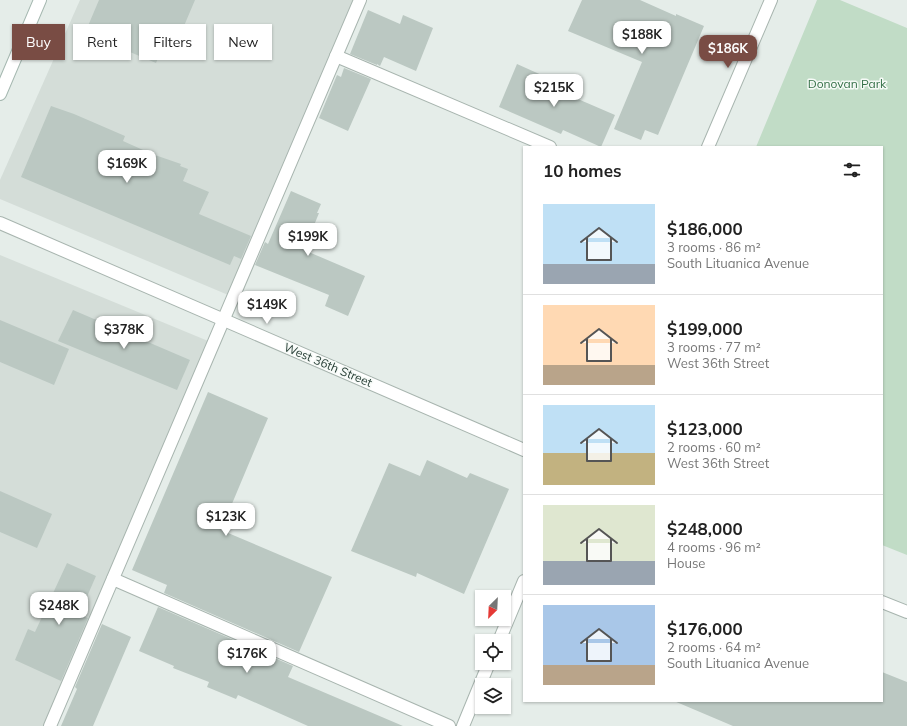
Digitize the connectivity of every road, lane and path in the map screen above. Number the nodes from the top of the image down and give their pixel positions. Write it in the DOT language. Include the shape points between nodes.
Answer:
graph roads {
  1 [pos="40,0"];
  2 [pos="360,0"];
  3 [pos="771,0"];
  4 [pos="336,56"];
  5 [pos="0,94"];
  6 [pos="548,146"];
  7 [pos="708,146"];
  8 [pos="0,223"];
  9 [pos="223,320"];
  10 [pos="523,450"];
  11 [pos="113,579"];
  12 [pos="523,584"];
  13 [pos="883,602"];
  14 [pos="907,612"];
  15 [pos="502,634"];
  16 [pos="487,670"];
  17 [pos="50,726"];
  18 [pos="449,726"];
  19 [pos="463,726"];
  1 -- 5 [label="street"];
  2 -- 4 [label="street"];
  3 -- 7 [label="street"];
  4 -- 6 [label="street"];
  4 -- 9 [label="street"];
  8 -- 9 [label="street, West 36th Street"];
  9 -- 10 [label="street, West 36th Street"];
  9 -- 11 [label="street"];
  11 -- 17 [label="street"];
  11 -- 18 [label="street"];
  12 -- 15 [label="street"];
  13 -- 14 [label="street"];
  16 -- 19 [label="street"];
}
